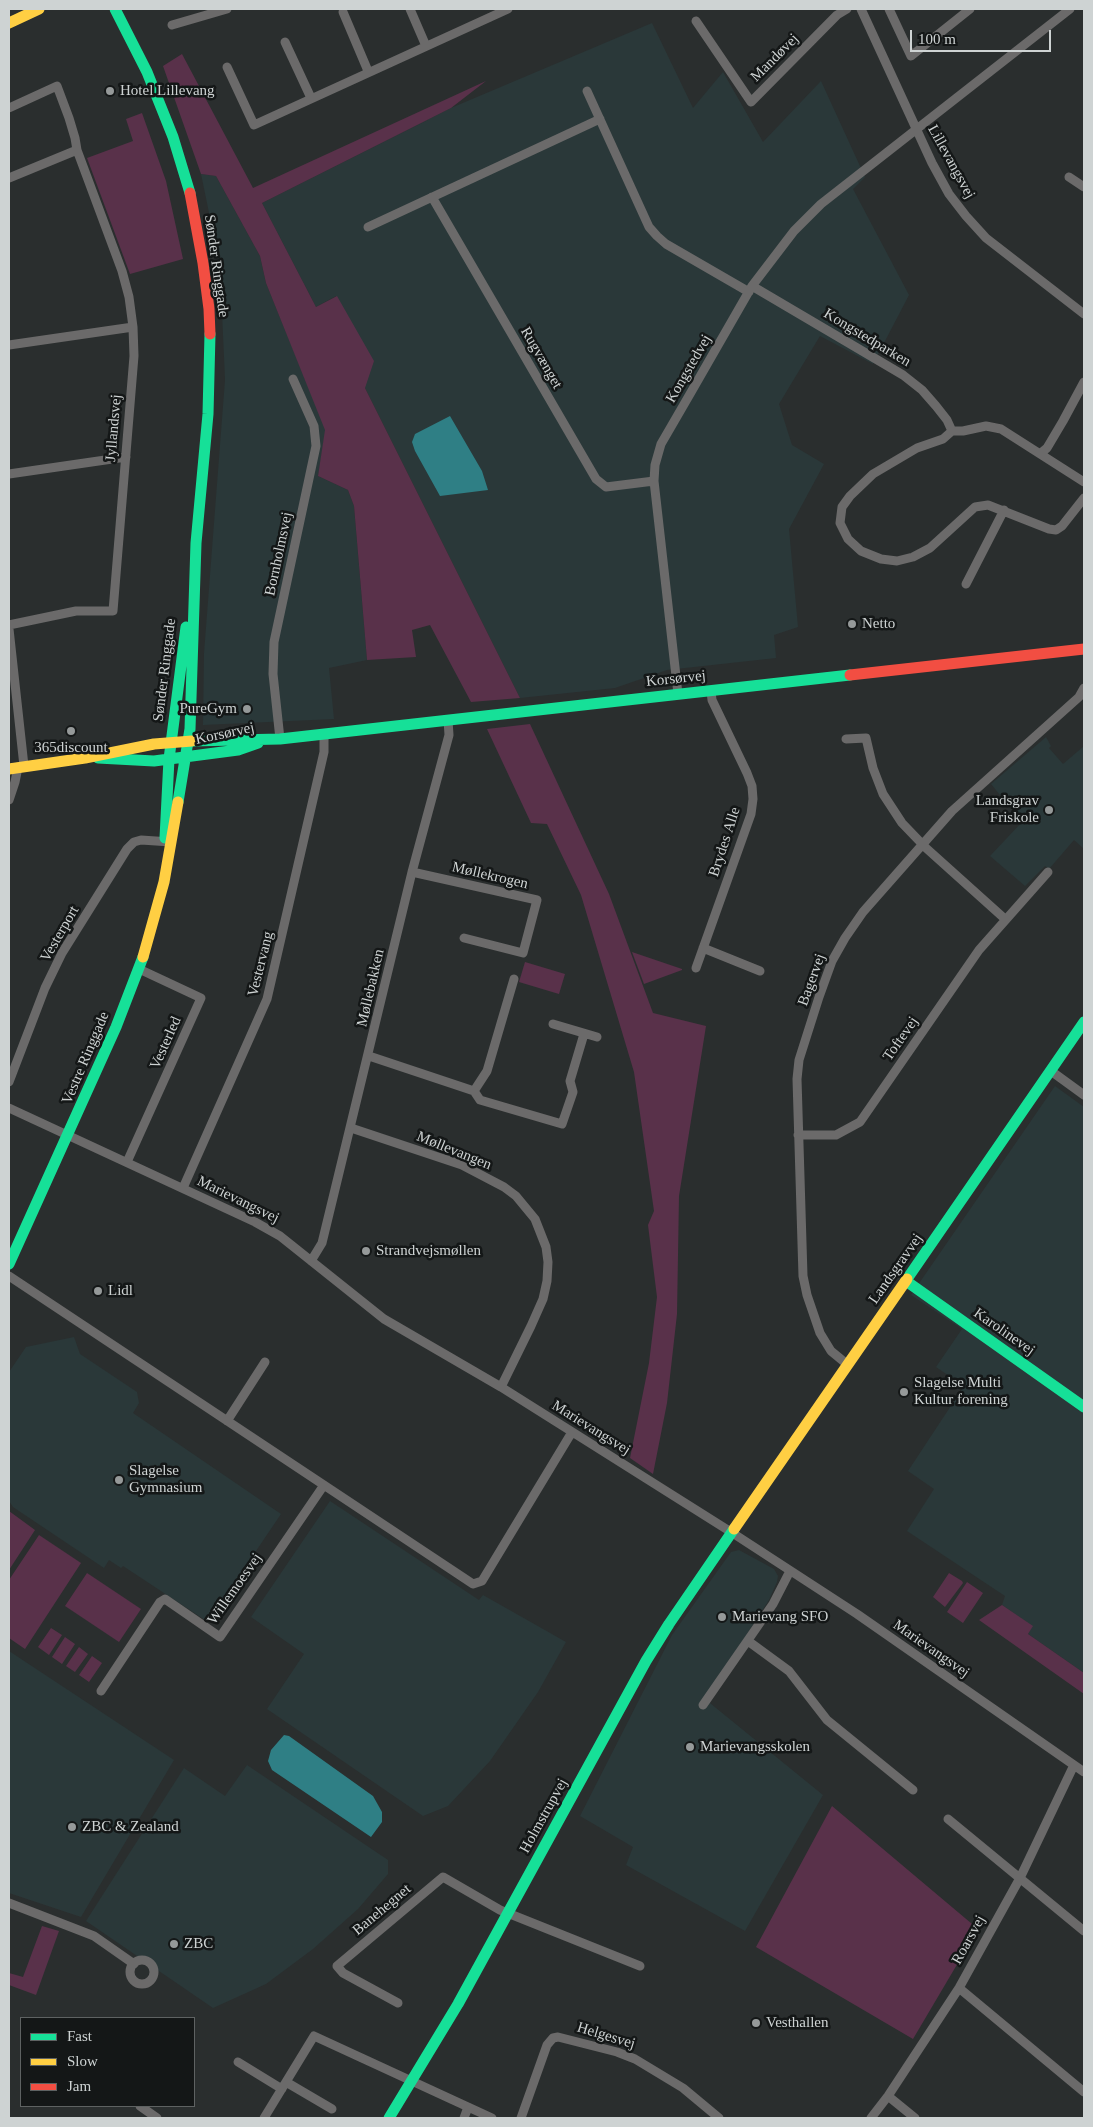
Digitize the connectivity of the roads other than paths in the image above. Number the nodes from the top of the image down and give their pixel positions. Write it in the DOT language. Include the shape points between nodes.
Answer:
graph roads {
  1 [pos="39,9"];
  2 [pos="115,9"];
  3 [pos="227,9"];
  4 [pos="410,9"];
  5 [pos="847,9"];
  6 [pos="861,9"];
  7 [pos="889,9"];
  8 [pos="970,9"];
  9 [pos="1070,9"];
  10 [pos="504,10"];
  11 [pos="343,12"];
  12 [pos="696,21"];
  13 [pos="9,23"];
  14 [pos="172,25"];
  15 [pos="285,42"];
  16 [pos="426,46"];
  17 [pos="227,67"];
  18 [pos="368,71"];
  19 [pos="587,91"];
  20 [pos="311,98"];
  21 [pos="9,108"];
  22 [pos="600,120"];
  23 [pos="916,129"];
  24 [pos="77,150"];
  25 [pos="1069,177"];
  26 [pos="9,178"];
  27 [pos="1084,187"];
  28 [pos="432,197"];
  29 [pos="368,227"];
  30 [pos="750,289"];
  31 [pos="1084,314"];
  32 [pos="133,327"];
  33 [pos="9,345"];
  34 [pos="293,379"];
  35 [pos="1084,382"];
  36 [pos="952,431"];
  37 [pos="1041,453"];
  38 [pos="126,457"];
  39 [pos="9,474"];
  40 [pos="654,481"];
  41 [pos="1084,482"];
  42 [pos="1084,498"];
  43 [pos="1004,510"];
  44 [pos="196,543"];
  45 [pos="966,584"];
  46 [pos="9,624"];
  47 [pos="9,629"];
  48 [pos="1084,651"];
  49 [pos="1084,688"];
  50 [pos="711,690"];
  51 [pos="678,694"];
  52 [pos="448,720"];
  53 [pos="324,734"];
  54 [pos="275,739"];
  55 [pos="846,740"];
  56 [pos="179,750"];
  57 [pos="85,758"];
  58 [pos="17,767"];
  59 [pos="9,800"];
  60 [pos="168,842"];
  61 [pos="922,844"];
  62 [pos="412,872"];
  63 [pos="1048,872"];
  64 [pos="1005,919"];
  65 [pos="464,938"];
  66 [pos="703,948"];
  67 [pos="696,968"];
  68 [pos="139,969"];
  69 [pos="760,971"];
  70 [pos="514,979"];
  71 [pos="1084,1022"];
  72 [pos="553,1024"];
  73 [pos="584,1034"];
  74 [pos="597,1037"];
  75 [pos="369,1056"];
  76 [pos="1051,1071"];
  77 [pos="9,1082"];
  78 [pos="474,1091"];
  79 [pos="1084,1095"];
  80 [pos="9,1108"];
  81 [pos="351,1128"];
  82 [pos="68,1136"];
  83 [pos="798,1136"];
  84 [pos="127,1162"];
  85 [pos="183,1188"];
  86 [pos="311,1261"];
  87 [pos="9,1264"];
  88 [pos="9,1276"];
  89 [pos="906,1281"];
  90 [pos="265,1362"];
  91 [pos="848,1365"];
  92 [pos="501,1387"];
  93 [pos="1084,1407"];
  94 [pos="227,1421"];
  95 [pos="572,1432"];
  96 [pos="324,1485"];
  97 [pos="731,1532"];
  98 [pos="790,1571"];
  99 [pos="748,1641"];
  100 [pos="101,1691"];
  101 [pos="703,1705"];
  102 [pos="1074,1765"];
  103 [pos="1084,1772"];
  104 [pos="913,1790"];
  105 [pos="948,1819"];
  106 [pos="1020,1878"];
  107 [pos="9,1903"];
  108 [pos="508,1913"];
  109 [pos="1084,1931"];
  110 [pos="134,1964"];
  111 [pos="640,1966"];
  112 [pos="959,1988"];
  113 [pos="398,2003"];
  114 [pos="238,2062"];
  115 [pos="411,2082"];
  116 [pos="284,2085"];
  117 [pos="1084,2092"];
  118 [pos="888,2096"];
  119 [pos="141,2107"];
  120 [pos="468,2107"];
  121 [pos="332,2109"];
  122 [pos="157,2118"];
  123 [pos="264,2118"];
  124 [pos="389,2118"];
  125 [pos="464,2118"];
  126 [pos="492,2118"];
  127 [pos="521,2118"];
  128 [pos="719,2118"];
  129 [pos="871,2118"];
  130 [pos="915,2118"];
  1 -- 13 [label="street"];
  2 -- 44 [label="street, Sønder Ringgade" via="147,72 174,137 188,185 203,262 210,352 208,414"];
  3 -- 14 [label="street"];
  4 -- 16 [label="street"];
  5 -- 12 [label="street, Mandøvej" via="837,15 751,102"];
  6 -- 23 [label="street, Lillevangsvej"];
  7 -- 8 [label="street" via="911,56"];
  9 -- 23 [label="street, Kongstedvej"];
  10 -- 16 [label="street"];
  11 -- 18 [label="street"];
  15 -- 20 [label="street"];
  16 -- 18 [label="street"];
  17 -- 20 [label="street" via="254,125"];
  18 -- 20 [label="street"];
  19 -- 22 [label="street"];
  21 -- 24 [label="street, Jyllandsvej" via="57,86"];
  22 -- 28 [label="street"];
  22 -- 30 [label="street" via="656,236"];
  23 -- 30 [label="street, Kongstedvej" via="821,204 794,231"];
  23 -- 31 [label="street, Lillevangsvej" via="949,194 966,216 1007,255"];
  24 -- 26 [label="street"];
  24 -- 32 [label="street, Jyllandsvej" via="122,271"];
  25 -- 27 [label="street"];
  28 -- 29 [label="street"];
  28 -- 40 [label="street, Rugvænget" via="596,479 606,486"];
  30 -- 36 [label="street, Kongstedparken" via="903,375 922,390"];
  30 -- 40 [label="street, Kongstedvej" via="661,444"];
  32 -- 33 [label="street"];
  32 -- 38 [label="street, Jyllandsvej" via="134,356"];
  34 -- 54 [label="street, Bornholmsvej" via="314,426 316,446 274,642"];
  35 -- 37 [label="street" via="1047,448"];
  36 -- 37 [label="street" via="994,426"];
  36 -- 43 [label="street" via="943,439 917,448 873,474 842,507 840,523 843,532 861,551 881,559 897,560 913,557 930,548 975,507 988,505"];
  37 -- 41 [label="street"];
  38 -- 39 [label="street"];
  38 -- 46 [label="street, Jyllandsvej" via="113,611 76,611"];
  40 -- 51 [label="street, Kongstedvej"];
  42 -- 43 [label="street" via="1056,530"];
  43 -- 45 [label="street"];
  44 -- 56 [label="street, Sønder Ringgade"];
  44 -- 56 [label="street, Sønder Ringgade"];
  47 -- 58 [label="street"];
  48 -- 50 [label="street, Korsørvej"];
  49 -- 61 [label="street, Bagervej" via="1079,697 968,794"];
  50 -- 51 [label="street, Korsørvej"];
  50 -- 66 [label="street, Brydes Alle" via="712,700 752,786 753,799 751,814"];
  51 -- 52 [label="street, Korsørvej"];
  52 -- 53 [label="street, Korsørvej"];
  52 -- 62 [label="street, Møllebakken" via="448,735"];
  53 -- 54 [label="street, Korsørvej"];
  53 -- 85 [label="street, Vestervang" via="324,752 267,999"];
  54 -- 56 [label="street, Korsørvej"];
  55 -- 61 [label="street" via="866,738 883,794 902,823"];
  56 -- 57 [label="street" via="117,750"];
  56 -- 57 [label="street" via="145,762"];
  56 -- 60 [label="street, Vestre Ringgade"];
  56 -- 60 [label="street, Vestre Ringgade" via="174,793 175,820"];
  57 -- 58 [label="street"];
  58 -- 59 [label="street"];
  60 -- 68 [label="street, Vestre Ringgade" via="169,856 154,922"];
  60 -- 77 [label="street, Vesterport" via="141,840 127,849 62,954 45,988"];
  61 -- 64 [label="street"];
  61 -- 83 [label="street, Bagervej" via="863,912 832,961 799,1060"];
  62 -- 65 [label="street, Møllekrogen" via="537,900 523,953"];
  62 -- 75 [label="street, Møllebakken"];
  63 -- 64 [label="street, Toftevej"];
  64 -- 83 [label="street, Toftevej" via="979,950 860,1122 836,1135"];
  66 -- 67 [label="street, Brydes Alle"];
  66 -- 69 [label="street"];
  68 -- 82 [label="street, Vestre Ringgade"];
  68 -- 84 [label="street, Vesterled" via="201,998"];
  70 -- 78 [label="street" via="487,1071"];
  71 -- 76 [label="street, Landsgravvej"];
  72 -- 73 [label="street"];
  73 -- 74 [label="street"];
  73 -- 78 [label="street" via="570,1081 573,1092 562,1124 480,1100"];
  75 -- 78 [label="street"];
  75 -- 81 [label="street, Møllebakken"];
  76 -- 79 [label="street"];
  76 -- 89 [label="street, Landsgravvej"];
  80 -- 82 [label="street, Marievangsvej"];
  81 -- 86 [label="street, Møllebakken" via="322,1243"];
  81 -- 92 [label="street, Møllevangen" via="462,1165 504,1187 535,1219 546,1247 547,1281 532,1326"];
  82 -- 84 [label="street, Marievangsvej"];
  82 -- 87 [label="street, Vestre Ringgade"];
  83 -- 91 [label="street, Bagervej" via="803,1276 807,1295 826,1345"];
  84 -- 85 [label="street, Marievangsvej"];
  85 -- 86 [label="street, Marievangsvej" via="280,1236"];
  86 -- 92 [label="street, Marievangsvej" via="384,1319"];
  88 -- 94 [label="street"];
  89 -- 91 [label="street, Landsgravvej"];
  89 -- 93 [label="street, Karolinevej"];
  90 -- 94 [label="street"];
  91 -- 97 [label="street, Landsgravvej"];
  92 -- 95 [label="street, Marievangsvej"];
  94 -- 96 [label="street"];
  95 -- 96 [label="street" via="482,1581 476,1584 469,1583"];
  95 -- 97 [label="street, Marievangsvej"];
  96 -- 100 [label="street, Willemoesvej" via="220,1637 165,1599"];
  97 -- 98 [label="street, Marievangsvej"];
  97 -- 108 [label="street, Holmstrupvej" via="646,1661"];
  98 -- 99 [label="street"];
  98 -- 102 [label="street, Marievangsvej"];
  99 -- 101 [label="street"];
  99 -- 104 [label="street" via="789,1671 827,1720"];
  102 -- 103 [label="street, Marievangsvej"];
  102 -- 106 [label="street, Roarsvej"];
  105 -- 106 [label="street"];
  106 -- 109 [label="street"];
  106 -- 112 [label="street, Roarsvej"];
  107 -- 110 [label="street" via="94,1936"];
  108 -- 111 [label="street"];
  108 -- 113 [label="street, Banehegnet" via="442,1877 337,1966 343,1973"];
  108 -- 115 [label="street, Holmstrupvej"];
  112 -- 117 [label="street"];
  112 -- 118 [label="street, Roarsvej"];
  114 -- 116 [label="street"];
  115 -- 116 [label="street" via="314,2036"];
  115 -- 120 [label="street"];
  115 -- 124 [label="street, Holmstrupvej"];
  116 -- 121 [label="street"];
  116 -- 123 [label="street"];
  118 -- 129 [label="street, Roarsvej"];
  118 -- 130 [label="street"];
  119 -- 122 [label="street"];
  120 -- 125 [label="street"];
  120 -- 126 [label="street"];
  127 -- 128 [label="street, Helgesvej" via="547,2045 558,2037 635,2059 683,2088"];
}
